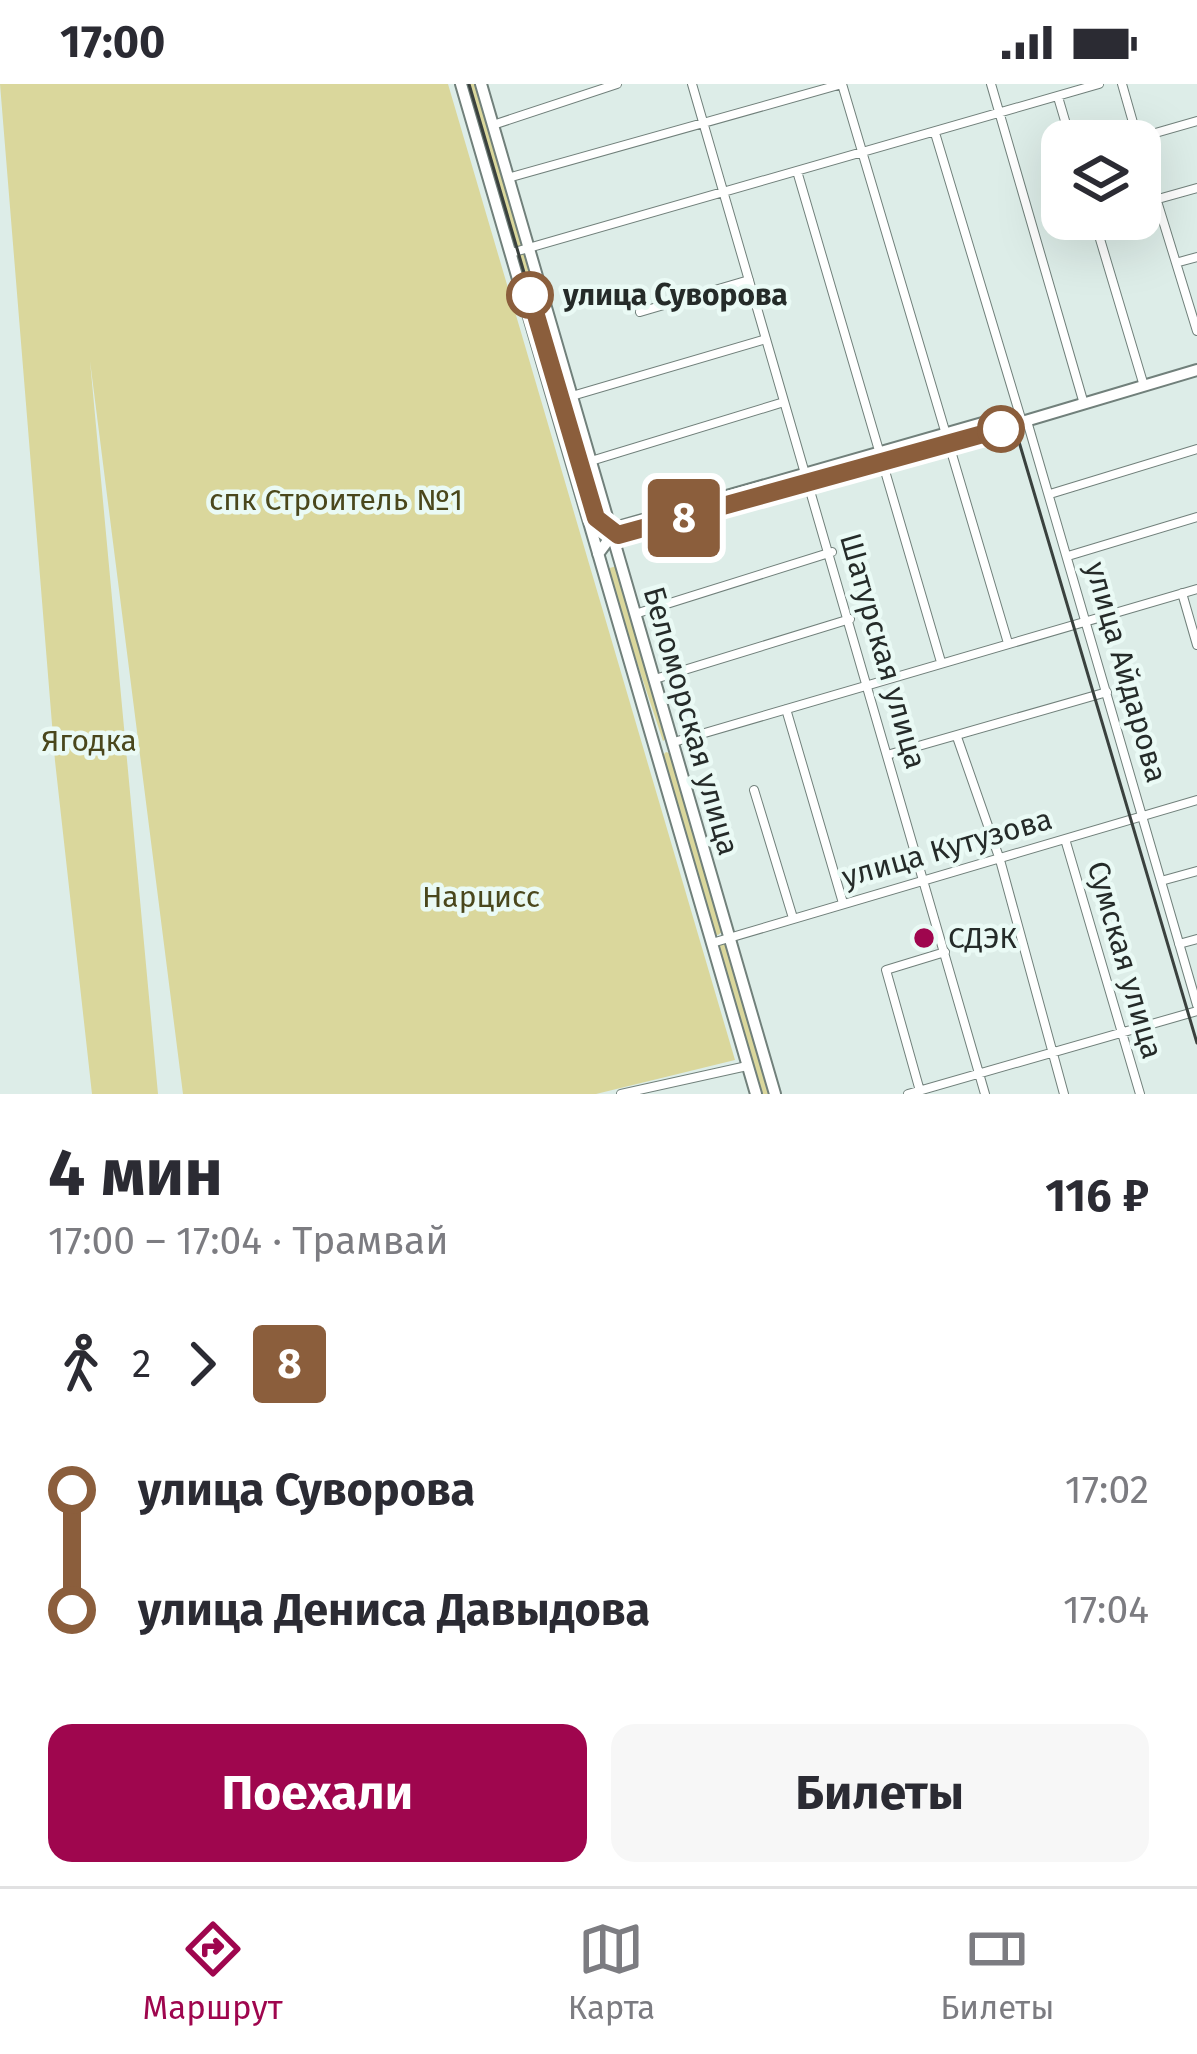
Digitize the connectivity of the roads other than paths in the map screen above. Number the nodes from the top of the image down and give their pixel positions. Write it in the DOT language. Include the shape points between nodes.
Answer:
graph roads {
  1 [pos="461,84"];
  2 [pos="481,84"];
  3 [pos="617,84"];
  4 [pos="692,84"];
  5 [pos="842,84"];
  6 [pos="991,84"];
  7 [pos="1100,84"];
  8 [pos="1122,84"];
  9 [pos="1058,97"];
  10 [pos="1000,114"];
  11 [pos="1065,120"];
  12 [pos="1133,120"];
  13 [pos="702,121"];
  14 [pos="1197,121"];
  15 [pos="493,125"];
  16 [pos="935,133"];
  17 [pos="1161,134"];
  18 [pos="862,153"];
  19 [pos="797,171"];
  20 [pos="508,178"];
  21 [pos="1197,188"];
  22 [pos="723,190"];
  23 [pos="1161,198"];
  24 [pos="1161,210"];
  25 [pos="1100,240"];
  26 [pos="529,248"];
  27 [pos="511,253"];
  28 [pos="1197,257"];
  29 [pos="1179,262"];
  30 [pos="749,280"];
  31 [pos="640,312"];
  32 [pos="1197,331"];
  33 [pos="766,340"];
  34 [pos="1197,370"];
  35 [pos="1144,386"];
  36 [pos="572,396"];
  37 [pos="784,402"];
  38 [pos="1084,404"];
  39 [pos="1024,421"];
  40 [pos="944,437"];
  41 [pos="1197,449"];
  42 [pos="880,455"];
  43 [pos="590,461"];
  44 [pos="807,476"];
  45 [pos="1050,494"];
  46 [pos="1197,517"];
  47 [pos="611,533"];
  48 [pos="832,552"];
  49 [pos="598,554"];
  50 [pos="1068,556"];
  51 [pos="1197,589"];
  52 [pos="1182,593"];
  53 [pos="635,614"];
  54 [pos="850,619"];
  55 [pos="1086,620"];
  56 [pos="1008,643"];
  57 [pos="1197,645"];
  58 [pos="941,662"];
  59 [pos="655,679"];
  60 [pos="865,684"];
  61 [pos="1107,692"];
  62 [pos="786,709"];
  63 [pos="957,737"];
  64 [pos="674,742"];
  65 [pos="655,748"];
  66 [pos="887,755"];
  67 [pos="754,790"];
  68 [pos="1197,800"];
  69 [pos="1142,816"];
  70 [pos="1065,839"];
  71 [pos="1000,860"];
  72 [pos="1197,871"];
  73 [pos="924,881"];
  74 [pos="1161,881"];
  75 [pos="843,904"];
  76 [pos="793,918"];
  77 [pos="729,937"];
  78 [pos="1197,939"];
  79 [pos="712,943"];
  80 [pos="1179,944"];
  81 [pos="945,952"];
  82 [pos="1197,1008"];
  83 [pos="1121,1033"];
  84 [pos="1053,1052"];
  85 [pos="748,1066"];
  86 [pos="980,1073"];
  87 [pos="920,1091"];
  88 [pos="621,1094"];
  89 [pos="756,1094"];
  90 [pos="775,1094"];
  91 [pos="908,1094"];
  92 [pos="986,1094"];
  93 [pos="1064,1094"];
  94 [pos="1140,1094"];
  1 -- 27 [label="main road, Беломорская улица"];
  2 -- 15 [label="main road, Беломорская улица"];
  3 -- 15 [label="street"];
  4 -- 13 [label="street, Шатурская улица"];
  5 -- 13 [label="street"];
  5 -- 18 [label="street"];
  6 -- 10 [label="street"];
  7 -- 9 [label="street"];
  8 -- 12 [label="street"];
  9 -- 10 [label="street"];
  9 -- 11 [label="street"];
  10 -- 16 [label="street"];
  10 -- 38 [label="street"];
  13 -- 20 [label="street"];
  13 -- 22 [label="street, Шатурская улица"];
  14 -- 17 [label="street"];
  15 -- 20 [label="main road, Беломорская улица"];
  16 -- 18 [label="street"];
  16 -- 39 [label="street, улица Айдарова"];
  18 -- 19 [label="street"];
  18 -- 40 [label="street"];
  19 -- 22 [label="street"];
  19 -- 42 [label="street"];
  20 -- 26 [label="main road, Беломорская улица"];
  21 -- 23 [label="street"];
  22 -- 26 [label="street"];
  22 -- 30 [label="street, Шатурская улица"];
  24 -- 29 [label="street"];
  25 -- 35 [label="street"];
  26 -- 27 [label="street"];
  26 -- 36 [label="main road, Беломорская улица"];
  27 -- 49 [label="main road, Беломорская улица"];
  28 -- 29 [label="street"];
  29 -- 32 [label="street"];
  30 -- 31 [label="street"];
  30 -- 33 [label="street, Шатурская улица"];
  33 -- 36 [label="street"];
  33 -- 37 [label="street, Шатурская улица"];
  34 -- 35 [label="main road"];
  35 -- 38 [label="main road"];
  36 -- 43 [label="main road, Беломорская улица"];
  37 -- 43 [label="street"];
  37 -- 44 [label="street, Шатурская улица"];
  38 -- 39 [label="main road"];
  39 -- 40 [label="main road"];
  39 -- 45 [label="street, улица Айдарова"];
  40 -- 42 [label="main road"];
  40 -- 56 [label="street"];
  41 -- 45 [label="street"];
  42 -- 44 [label="main road"];
  42 -- 58 [label="street"];
  43 -- 47 [label="main road, Беломорская улица"];
  44 -- 47 [label="main road"];
  44 -- 48 [label="street, Шатурская улица"];
  45 -- 50 [label="street, улица Айдарова"];
  46 -- 50 [label="street"];
  47 -- 49 [label="main road"];
  47 -- 53 [label="main road, Беломорская улица"];
  48 -- 53 [label="street"];
  48 -- 54 [label="street, Шатурская улица"];
  49 -- 65 [label="main road, Беломорская улица"];
  50 -- 55 [label="street, улица Айдарова"];
  51 -- 52 [label="street"];
  52 -- 55 [label="street"];
  52 -- 57 [label="street"];
  53 -- 59 [label="main road, Беломорская улица"];
  54 -- 59 [label="street"];
  54 -- 60 [label="street, Шатурская улица"];
  55 -- 56 [label="street"];
  55 -- 61 [label="street, улица Айдарова"];
  56 -- 58 [label="street"];
  58 -- 60 [label="street"];
  59 -- 64 [label="main road, Беломорская улица"];
  60 -- 62 [label="street"];
  60 -- 66 [label="street, Шатурская улица"];
  61 -- 63 [label="street"];
  61 -- 69 [label="street, улица Айдарова"];
  62 -- 64 [label="street"];
  62 -- 75 [label="street"];
  63 -- 66 [label="street"];
  63 -- 71 [label="street"];
  64 -- 65 [label="main road"];
  64 -- 77 [label="main road, Беломорская улица"];
  65 -- 79 [label="main road, Беломорская улица"];
  66 -- 73 [label="street, Шатурская улица"];
  67 -- 76 [label="street"];
  68 -- 69 [label="street, улица Кутузова"];
  69 -- 70 [label="street, улица Кутузова"];
  69 -- 74 [label="street, улица Айдарова"];
  70 -- 71 [label="street, улица Кутузова"];
  70 -- 83 [label="street, Сумская улица"];
  71 -- 73 [label="street, улица Кутузова"];
  71 -- 84 [label="street"];
  72 -- 74 [label="street"];
  73 -- 75 [label="street, улица Кутузова"];
  73 -- 81 [label="street, Шатурская улица"];
  74 -- 80 [label="street, улица Айдарова"];
  75 -- 76 [label="street, улица Кутузова"];
  76 -- 77 [label="street, улица Кутузова"];
  77 -- 79 [label="street, улица Кутузова"];
  77 -- 90 [label="main road, Беломорская улица"];
  78 -- 80 [label="street"];
  79 -- 85 [label="main road, Беломорская улица"];
  80 -- 82 [label="street, улица Айдарова"];
  81 -- 86 [label="street, Шатурская улица"];
  81 -- 87 [label="street" via="886,970"];
  82 -- 83 [label="street"];
  83 -- 84 [label="street"];
  83 -- 94 [label="street, Сумская улица"];
  84 -- 86 [label="street"];
  84 -- 93 [label="street"];
  85 -- 88 [label="street"];
  85 -- 89 [label="main road, Беломорская улица"];
  86 -- 87 [label="street"];
  86 -- 92 [label="street, Шатурская улица"];
  87 -- 91 [label="street"];
}
